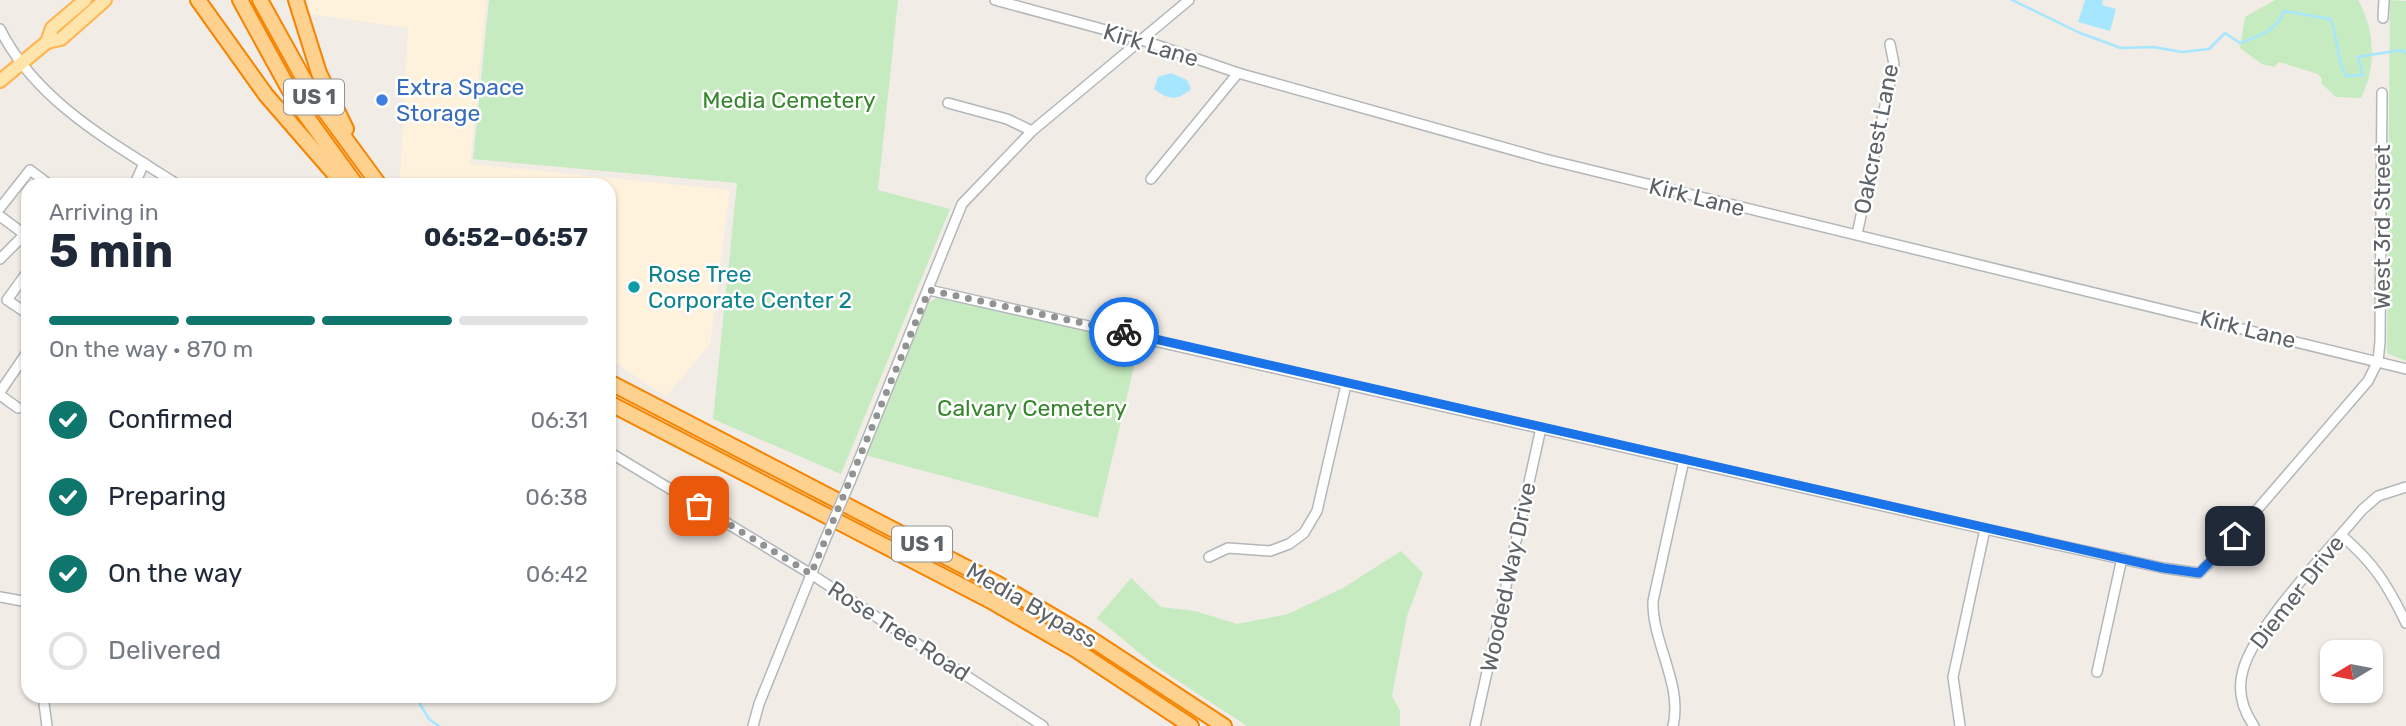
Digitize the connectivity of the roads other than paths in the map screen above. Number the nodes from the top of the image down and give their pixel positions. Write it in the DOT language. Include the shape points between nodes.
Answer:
graph roads {
  1 [pos="85,0"];
  2 [pos="105,0"];
  3 [pos="198,0"];
  4 [pos="240,0"];
  5 [pos="260,0"];
  6 [pos="296,0"];
  7 [pos="995,0"];
  8 [pos="1189,0"];
  9 [pos="2384,0"];
  10 [pos="2384,18"];
  11 [pos="0,29"];
  12 [pos="1139,40"];
  13 [pos="47,42"];
  14 [pos="1890,44"];
  15 [pos="20,64"];
  16 [pos="1238,73"];
  17 [pos="0,81"];
  18 [pos="2382,93"];
  19 [pos="948,103"];
  20 [pos="1032,131"];
  21 [pos="144,163"];
  22 [pos="24,178"];
  23 [pos="41,178"];
  24 [pos="137,178"];
  25 [pos="167,178"];
  26 [pos="338,178"];
  27 [pos="351,178"];
  28 [pos="375,178"];
  29 [pos="376,178"];
  30 [pos="1151,179"];
  31 [pos="21,181"];
  32 [pos="0,208"];
  33 [pos="0,216"];
  34 [pos="21,232"];
  35 [pos="1857,234"];
  36 [pos="21,240"];
  37 [pos="0,258"];
  38 [pos="21,281"];
  39 [pos="929,290"];
  40 [pos="21,309"];
  41 [pos="2378,361"];
  42 [pos="21,362"];
  43 [pos="2406,369"];
  44 [pos="1346,385"];
  45 [pos="616,386"];
  46 [pos="0,394"];
  47 [pos="616,407"];
  48 [pos="18,408"];
  49 [pos="1541,428"];
  50 [pos="616,456"];
  51 [pos="1684,460"];
  52 [pos="2406,486"];
  53 [pos="1985,529"];
  54 [pos="2341,535"];
  55 [pos="1209,556"];
  56 [pos="2122,558"];
  57 [pos="811,574"];
  58 [pos="0,597"];
  59 [pos="21,601"];
  60 [pos="2406,623"];
  61 [pos="2096,672"];
  62 [pos="44,703"];
  63 [pos="47,726"];
  64 [pos="753,726"];
  65 [pos="1043,726"];
  66 [pos="1191,726"];
  67 [pos="1224,726"];
  68 [pos="1475,726"];
  69 [pos="1673,726"];
  70 [pos="1960,726"];
  71 [pos="2254,726"];
  1 -- 13 [label="main road" via="52,28"];
  2 -- 13 [label="main road" via="61,39"];
  3 -- 26 [label="highway" via="266,95"];
  4 -- 27 [label="highway, US 1" via="296,102"];
  5 -- 28 [label="highway, US 1" via="311,92"];
  6 -- 29 [label="highway" via="334,107"];
  7 -- 12 [label="street, Kirk Lane"];
  8 -- 12 [label="street"];
  9 -- 10 [label="street"];
  11 -- 15 [label="street"];
  12 -- 16 [label="street, Kirk Lane"];
  12 -- 20 [label="street"];
  13 -- 15 [label="main road"];
  14 -- 35 [label="street, Oakcrest Lane" via="1894,64"];
  15 -- 17 [label="main road"];
  15 -- 21 [label="street" via="57,102"];
  16 -- 30 [label="street"];
  16 -- 35 [label="street, Kirk Lane" via="1553,161"];
  18 -- 41 [label="street, West 3rd Street"];
  19 -- 20 [label="street"];
  20 -- 39 [label="street" via="962,204"];
  21 -- 24 [label="street"];
  21 -- 25 [label="street"];
  22 -- 23 [label="street" via="30,170"];
  31 -- 32 [label="street"];
  33 -- 34 [label="street"];
  35 -- 41 [label="street, Kirk Lane"];
  36 -- 37 [label="street"];
  38 -- 40 [label="street" via="7,300"];
  39 -- 44 [label="street"];
  39 -- 57 [label="street, bridge"];
  41 -- 43 [label="street, Kirk Lane"];
  41 -- 56 [label="street" via="2368,381 2199,573"];
  42 -- 46 [label="street"];
  44 -- 49 [label="street"];
  44 -- 55 [label="street" via="1317,511 1304,533 1270,551 1228,548"];
  45 -- 67 [label="highway, Media Bypass / US 1" via="998,584"];
  46 -- 48 [label="street"];
  47 -- 66 [label="highway, Media Bypass / US 1" via="989,600 1076,650"];
  49 -- 51 [label="street"];
  49 -- 68 [label="street, Wooded Way Drive"];
  50 -- 57 [label="street, Rose Tree Road"];
  51 -- 53 [label="street"];
  51 -- 69 [label="street" via="1653,601 1653,618 1674,698"];
  52 -- 54 [label="street, Diemer Drive" via="2378,496"];
  53 -- 56 [label="street"];
  53 -- 70 [label="street" via="1953,677"];
  54 -- 60 [label="street" via="2369,559 2387,583"];
  54 -- 71 [label="street, Diemer Drive" via="2249,652 2240,694 2244,712"];
  56 -- 61 [label="street"];
  57 -- 64 [label="street"];
  57 -- 65 [label="street, Rose Tree Road"];
  58 -- 59 [label="street"];
  62 -- 63 [label="street"];
}
